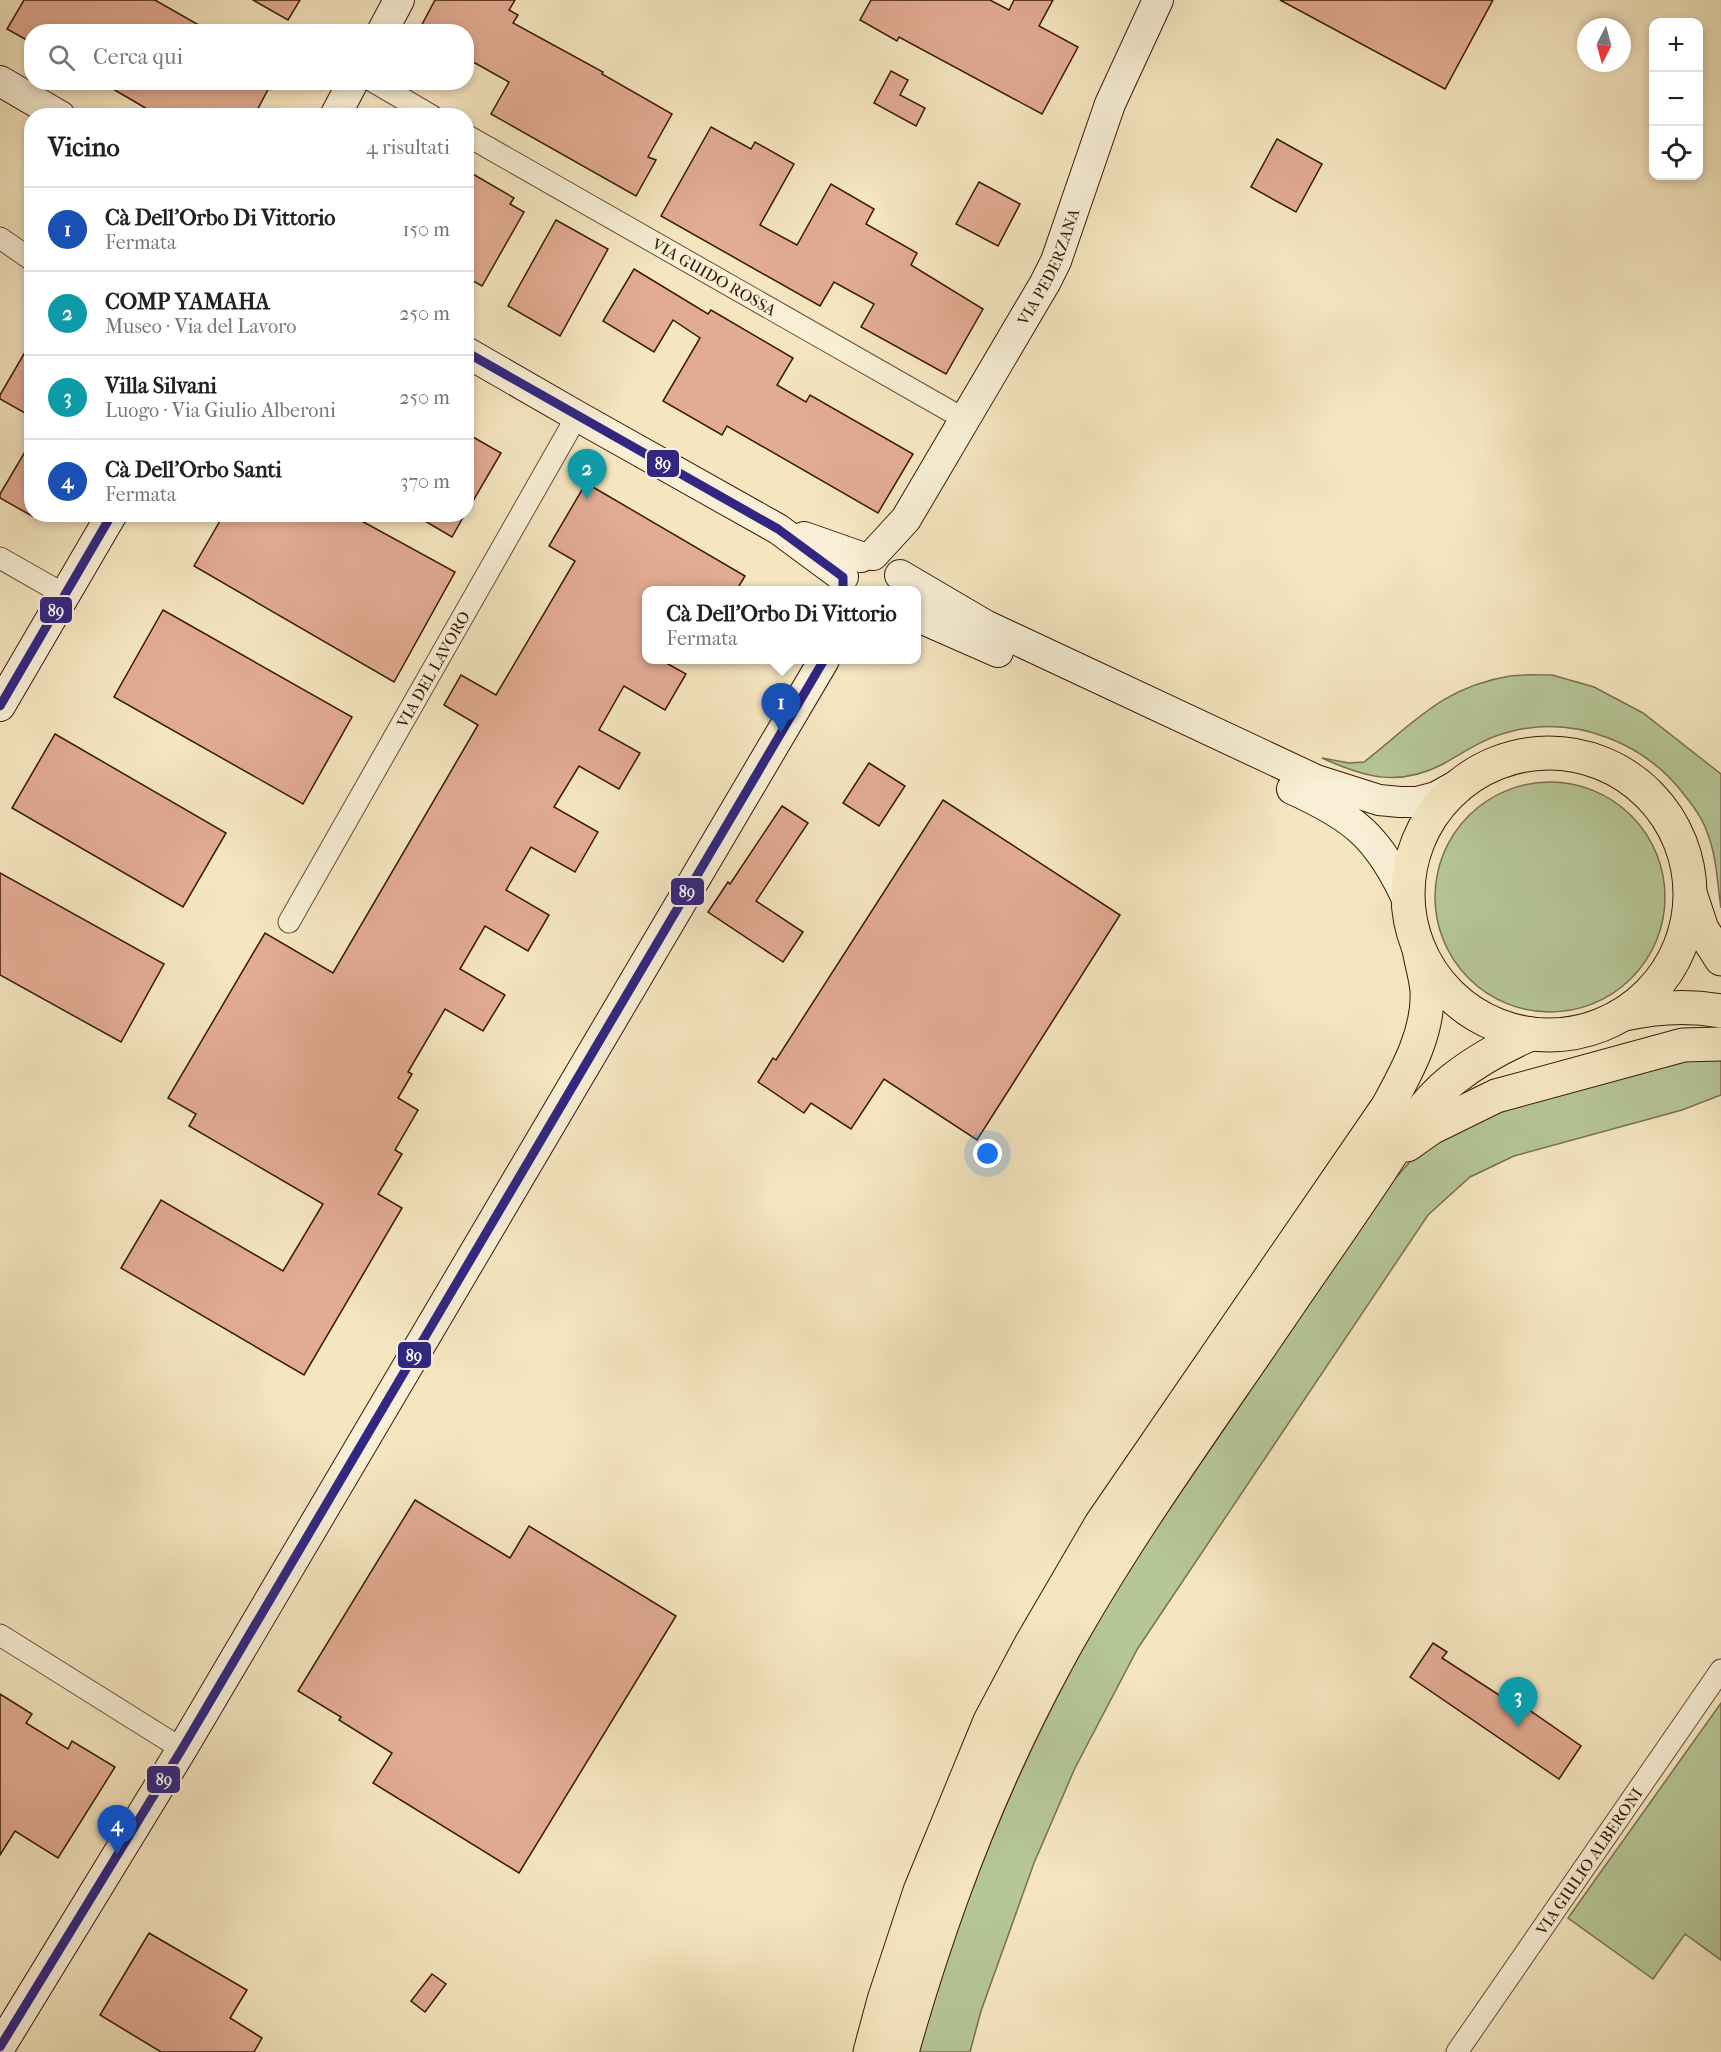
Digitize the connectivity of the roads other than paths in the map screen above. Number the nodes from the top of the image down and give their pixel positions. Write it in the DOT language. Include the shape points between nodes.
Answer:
graph roads {
  1 [pos="399,0"];
  2 [pos="1158,0"];
  3 [pos="386,24"];
  4 [pos="0,81"];
  5 [pos="350,90"];
  6 [pos="388,90"];
  7 [pos="46,108"];
  8 [pos="339,108"];
  9 [pos="418,108"];
  10 [pos="474,140"];
  11 [pos="0,238"];
  12 [pos="24,254"];
  13 [pos="474,357"];
  14 [pos="577,416"];
  15 [pos="964,419"];
  16 [pos="107,522"];
  17 [pos="0,558"];
  18 [pos="874,573"];
  19 [pos="902,586"];
  20 [pos="65,595"];
  21 [pos="921,595"];
  22 [pos="921,618"];
  23 [pos="822,664"];
  24 [pos="0,706"];
  25 [pos="1461,783"];
  26 [pos="1690,896"];
  27 [pos="1408,901"];
  28 [pos="289,922"];
  29 [pos="1419,949"];
  30 [pos="1721,959"];
  31 [pos="1721,1011"];
  32 [pos="1623,1014"];
  33 [pos="1531,1034"];
  34 [pos="1721,1044"];
  35 [pos="1389,1158"];
  36 [pos="0,1635"];
  37 [pos="1721,1670"];
  38 [pos="182,1749"];
  39 [pos="0,2047"];
  40 [pos="870,2052"];
  41 [pos="902,2052"];
  42 [pos="1457,2052"];
  1 -- 3 [label="street"];
  2 -- 15 [label="street, VIA PEDERZANA" via="1110,104 1056,261"];
  4 -- 7 [label="street"];
  5 -- 8 [label="street"];
  6 -- 9 [label="street"];
  10 -- 15 [label="street, VIA GUIDO ROSSA"];
  11 -- 12 [label="street"];
  13 -- 14 [label="street"];
  14 -- 18 [label="street" via="778,529"];
  14 -- 28 [label="street, VIA DEL LAVORO"];
  15 -- 18 [label="street, VIA PEDERZANA"];
  16 -- 20 [label="street"];
  17 -- 20 [label="street"];
  18 -- 19 [label="street"];
  20 -- 24 [label="street"];
  21 -- 25 [label="street" via="1316,780 1379,800 1400,802 1436,797"];
  22 -- 27 [label="street" via="1339,812 1368,835 1395,873"];
  23 -- 38 [label="street"];
  25 -- 26 [label="main road" via="1491,765 1513,758 1560,753 1595,761 1626,776 1653,799 1674,828 1686,861"];
  25 -- 27 [label="main road" via="1437,807 1420,836 1410,867"];
  26 -- 30 [label="main road" via="1701,929"];
  26 -- 32 [label="main road" via="1685,931 1672,963 1651,992"];
  27 -- 29 [label="main road"];
  29 -- 33 [label="main road" via="1433,975 1452,997 1502,1027"];
  29 -- 40 [label="main road" via="1427,991 1424,1024 1412,1061 1388,1106 1101,1524 1031,1644 990,1721 920,1891"];
  31 -- 32 [label="main road" via="1672,1007"];
  32 -- 33 [label="main road" via="1594,1028 1563,1034"];
  33 -- 35 [label="main road" via="1506,1045 1451,1081 1431,1100"];
  34 -- 35 [label="main road" via="1683,1045 1496,1096 1431,1128"];
  35 -- 41 [label="main road" via="1164,1486 1056,1662 977,1829 926,1970"];
  36 -- 38 [label="street"];
  37 -- 42 [label="street, VIA GIULIO ALBERONI"];
  38 -- 39 [label="street"];
}
